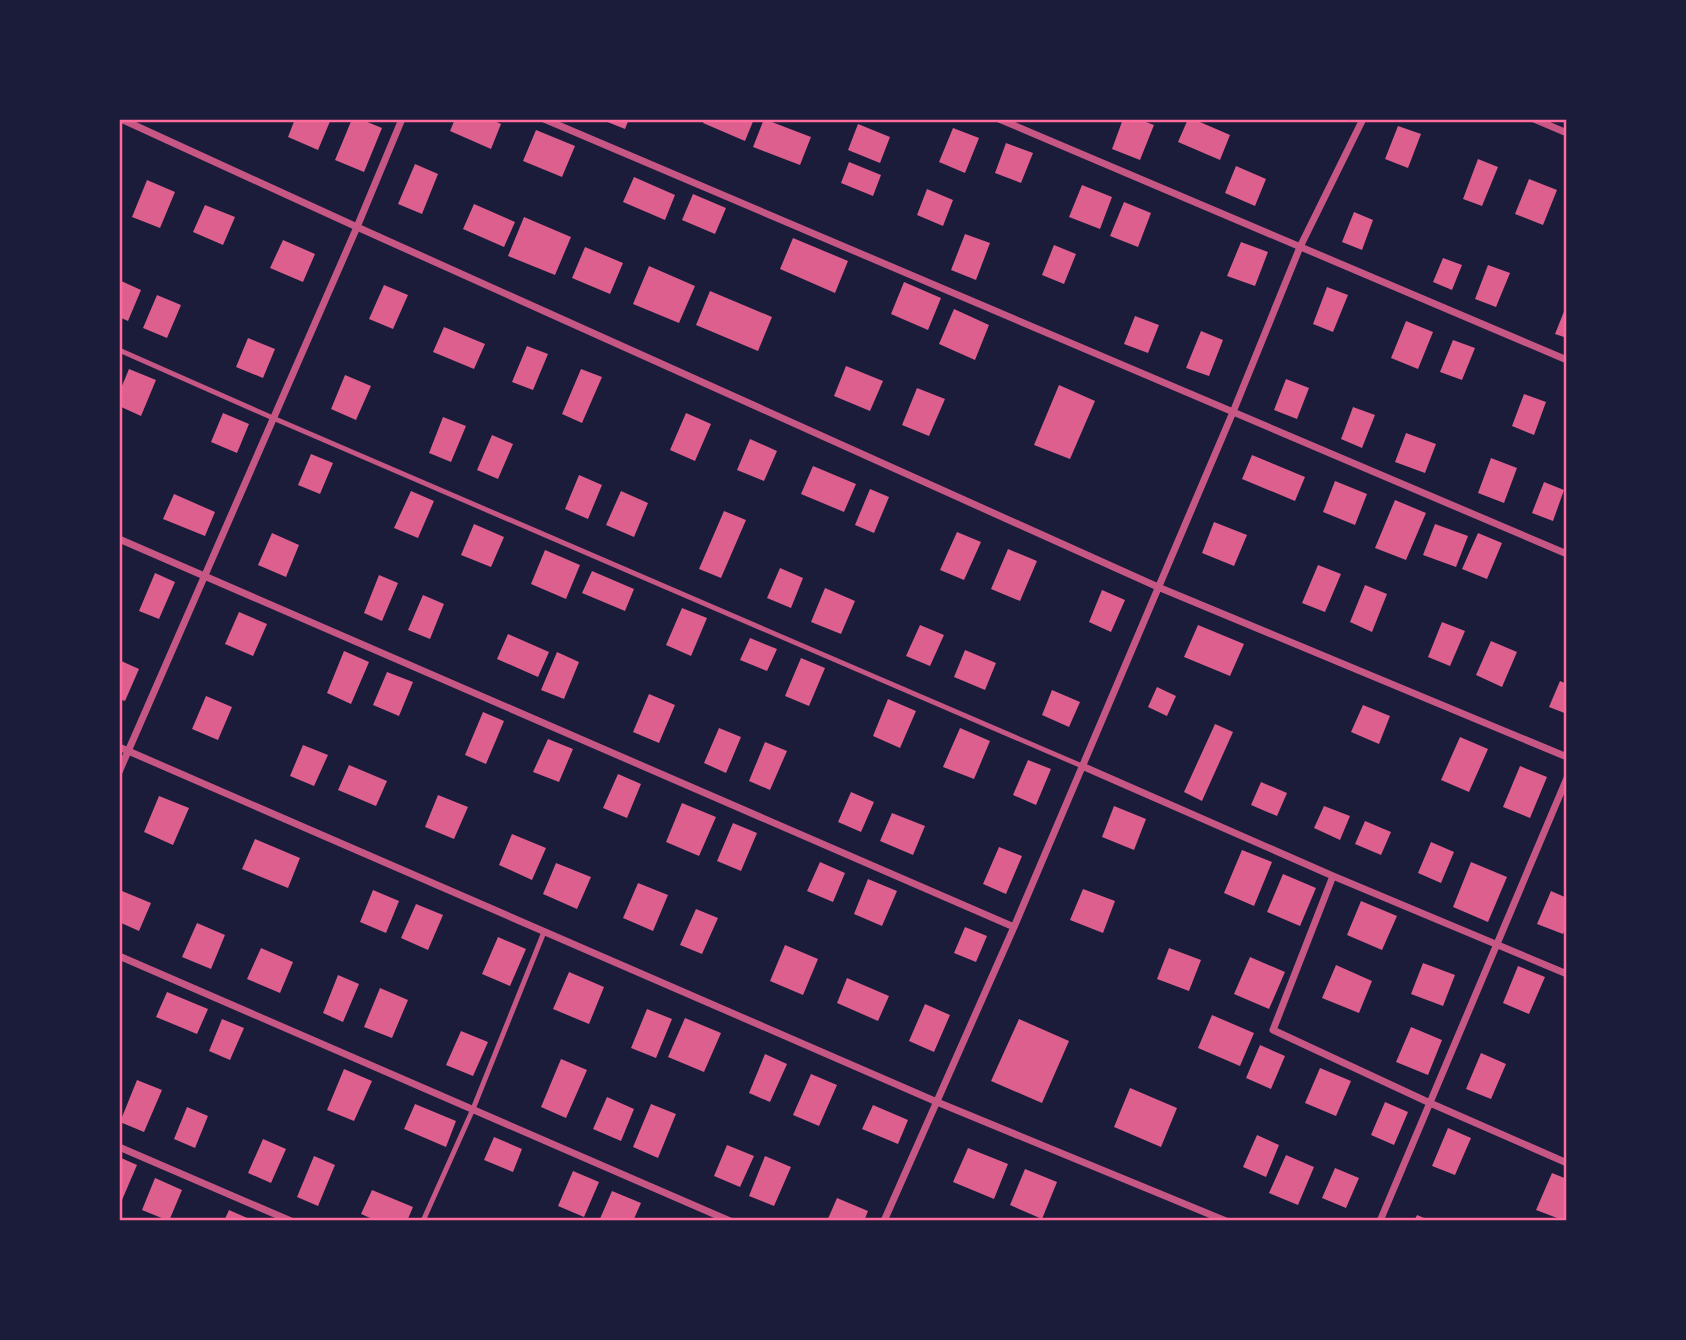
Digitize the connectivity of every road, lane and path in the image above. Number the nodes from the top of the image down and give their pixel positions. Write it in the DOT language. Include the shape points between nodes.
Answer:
graph roads {
  1 [pos="121,119"];
  2 [pos="402,119"];
  3 [pos="544,119"];
  4 [pos="999,119"];
  5 [pos="1363,119"];
  6 [pos="1534,119"];
  7 [pos="1567,133"];
  8 [pos="357,228"];
  9 [pos="1300,247"];
  10 [pos="119,350"];
  11 [pos="1567,360"];
  12 [pos="1233,412"];
  13 [pos="273,418"];
  14 [pos="119,539"];
  15 [pos="1567,554"];
  16 [pos="204,576"];
  17 [pos="1158,587"];
  18 [pos="119,747"];
  19 [pos="128,751"];
  20 [pos="1567,757"];
  21 [pos="1082,766"];
  22 [pos="119,772"];
  23 [pos="1567,778"];
  24 [pos="1333,876"];
  25 [pos="1014,927"];
  26 [pos="544,932"];
  27 [pos="1497,945"];
  28 [pos="119,956"];
  29 [pos="1567,974"];
  30 [pos="937,1102"];
  31 [pos="1430,1102"];
  32 [pos="472,1109"];
  33 [pos="119,1147"];
  34 [pos="1567,1163"];
  35 [pos="291,1221"];
  36 [pos="423,1221"];
  37 [pos="730,1221"];
  38 [pos="884,1221"];
  39 [pos="1226,1221"];
  40 [pos="1380,1221"];
  1 -- 8 [label="street"];
  2 -- 8 [label="street"];
  3 -- 12 [label="street"];
  4 -- 9 [label="street"];
  5 -- 9 [label="street"];
  6 -- 7 [label="street"];
  8 -- 13 [label="street"];
  8 -- 17 [label="street"];
  9 -- 11 [label="street"];
  9 -- 12 [label="street"];
  10 -- 13 [label="lane"];
  12 -- 15 [label="street"];
  12 -- 17 [label="street"];
  13 -- 16 [label="street"];
  13 -- 21 [label="lane"];
  14 -- 16 [label="street"];
  16 -- 19 [label="street"];
  16 -- 25 [label="street"];
  17 -- 20 [label="street"];
  17 -- 21 [label="street"];
  18 -- 19 [label="street"];
  19 -- 22 [label="street"];
  19 -- 26 [label="street"];
  21 -- 24 [label="street"];
  21 -- 25 [label="street"];
  23 -- 27 [label="street"];
  24 -- 27 [label="street"];
  24 -- 31 [label="street" via="1273,1030"];
  25 -- 30 [label="street"];
  26 -- 30 [label="street"];
  26 -- 32 [label="lane"];
  27 -- 29 [label="street"];
  27 -- 31 [label="street"];
  28 -- 32 [label="street"];
  30 -- 38 [label="street"];
  30 -- 39 [label="street"];
  31 -- 34 [label="street"];
  31 -- 40 [label="street"];
  32 -- 36 [label="lane"];
  32 -- 37 [label="street"];
  33 -- 35 [label="street"];
}
